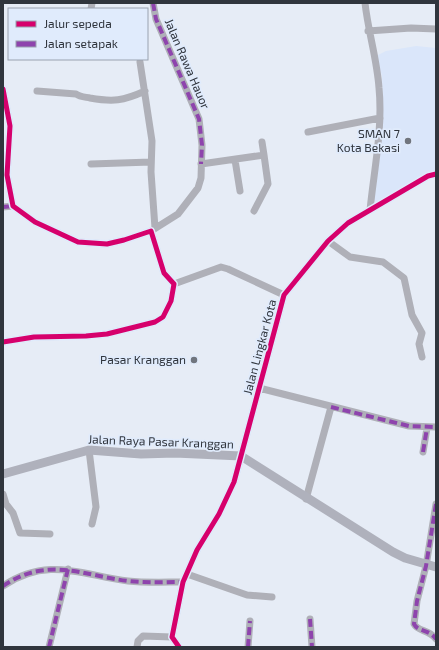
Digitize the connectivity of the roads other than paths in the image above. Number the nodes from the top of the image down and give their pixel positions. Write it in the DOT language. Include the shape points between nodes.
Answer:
graph roads {
  1 [pos="153,3"];
  2 [pos="365,3"];
  3 [pos="436,29"];
  4 [pos="368,31"];
  5 [pos="140,62"];
  6 [pos="3,89"];
  7 [pos="37,91"];
  8 [pos="144,91"];
  9 [pos="380,118"];
  10 [pos="308,132"];
  11 [pos="262,142"];
  12 [pos="264,156"];
  13 [pos="235,160"];
  14 [pos="151,162"];
  15 [pos="90,164"];
  16 [pos="201,164"];
  17 [pos="436,174"];
  18 [pos="240,191"];
  19 [pos="13,206"];
  20 [pos="3,207"];
  21 [pos="370,210"];
  22 [pos="254,211"];
  23 [pos="153,229"];
  24 [pos="328,242"];
  25 [pos="174,284"];
  26 [pos="284,295"];
  27 [pos="3,342"];
  28 [pos="422,357"];
  29 [pos="259,388"];
  30 [pos="331,407"];
  31 [pos="436,427"];
  32 [pos="427,428"];
  33 [pos="89,450"];
  34 [pos="424,452"];
  35 [pos="241,456"];
  36 [pos="3,474"];
  37 [pos="3,494"];
  38 [pos="306,499"];
  39 [pos="436,504"];
  40 [pos="92,524"];
  41 [pos="50,534"];
  42 [pos="426,566"];
  43 [pos="436,567"];
  44 [pos="68,569"];
  45 [pos="187,574"];
  46 [pos="183,582"];
  47 [pos="3,586"];
  48 [pos="272,597"];
  49 [pos="310,619"];
  50 [pos="250,621"];
  51 [pos="172,637"];
  52 [pos="436,639"];
  53 [pos="49,647"];
  54 [pos="137,647"];
  55 [pos="178,647"];
  56 [pos="248,647"];
  57 [pos="312,647"];
  1 -- 16 [label="street, Jalan Rawa Hauor" via="156,19 199,118"];
  2 -- 4 [label="street"];
  3 -- 4 [label="street"];
  4 -- 9 [label="street" via="379,87"];
  5 -- 8 [label="street"];
  6 -- 19 [label="street" via="10,126 7,175"];
  7 -- 8 [label="street" via="76,94 114,101"];
  8 -- 14 [label="street" via="152,141"];
  9 -- 10 [label="street"];
  9 -- 21 [label="street"];
  11 -- 12 [label="street"];
  12 -- 13 [label="street"];
  12 -- 22 [label="street" via="268,184"];
  13 -- 16 [label="street"];
  13 -- 18 [label="street"];
  14 -- 15 [label="street"];
  14 -- 23 [label="street"];
  16 -- 23 [label="street, Jalan Rawa Hauor" via="198,188 178,214"];
  17 -- 21 [label="street, Jalan Lingkar Kota" via="428,176"];
  19 -- 20 [label="street"];
  19 -- 23 [label="street, Jalan Rawa Hauor" via="35,222 78,242 107,244"];
  21 -- 24 [label="street, Jalan Lingkar Kota" via="348,223"];
  23 -- 25 [label="street" via="164,273"];
  24 -- 26 [label="street, Jalan Lingkar Kota"];
  24 -- 28 [label="street" via="350,257 383,262 404,278 412,315 422,333 419,344"];
  25 -- 26 [label="street" via="220,267"];
  25 -- 27 [label="street" via="172,301 163,317 155,322 107,334 34,337"];
  26 -- 29 [label="street, Jalan Lingkar Kota"];
  29 -- 30 [label="street"];
  29 -- 35 [label="street, Jalan Lingkar Kota"];
  30 -- 32 [label="street"];
  30 -- 38 [label="street"];
  31 -- 32 [label="street"];
  32 -- 34 [label="street"];
  33 -- 35 [label="main road, Jalan Raya Pasar Kranggan"];
  33 -- 36 [label="main road, Jalan Raya Pasar Kranggan"];
  33 -- 40 [label="street" via="96,506"];
  35 -- 38 [label="main road, Jalan Raya Pasar Kranggan"];
  35 -- 45 [label="street, Jalan Lingkar Kota" via="234,482 219,514 197,550"];
  37 -- 41 [label="street" via="20,532"];
  38 -- 42 [label="main road, Jalan Raya Pasar Kranggan" via="393,552"];
  39 -- 42 [label="street"];
  42 -- 43 [label="main road, Jalan Raya Pasar Kranggan"];
  42 -- 52 [label="street" via="414,624 432,633"];
  44 -- 46 [label="street" via="128,581"];
  44 -- 47 [label="street" via="18,576"];
  44 -- 53 [label="street"];
  45 -- 46 [label="street, Jalan Lingkar Kota"];
  45 -- 48 [label="street" via="247,595"];
  46 -- 51 [label="street, Jalan Lingkar Kota"];
  49 -- 57 [label="street"];
  50 -- 56 [label="street"];
  51 -- 54 [label="street" via="143,636"];
  51 -- 55 [label="street"];
}
